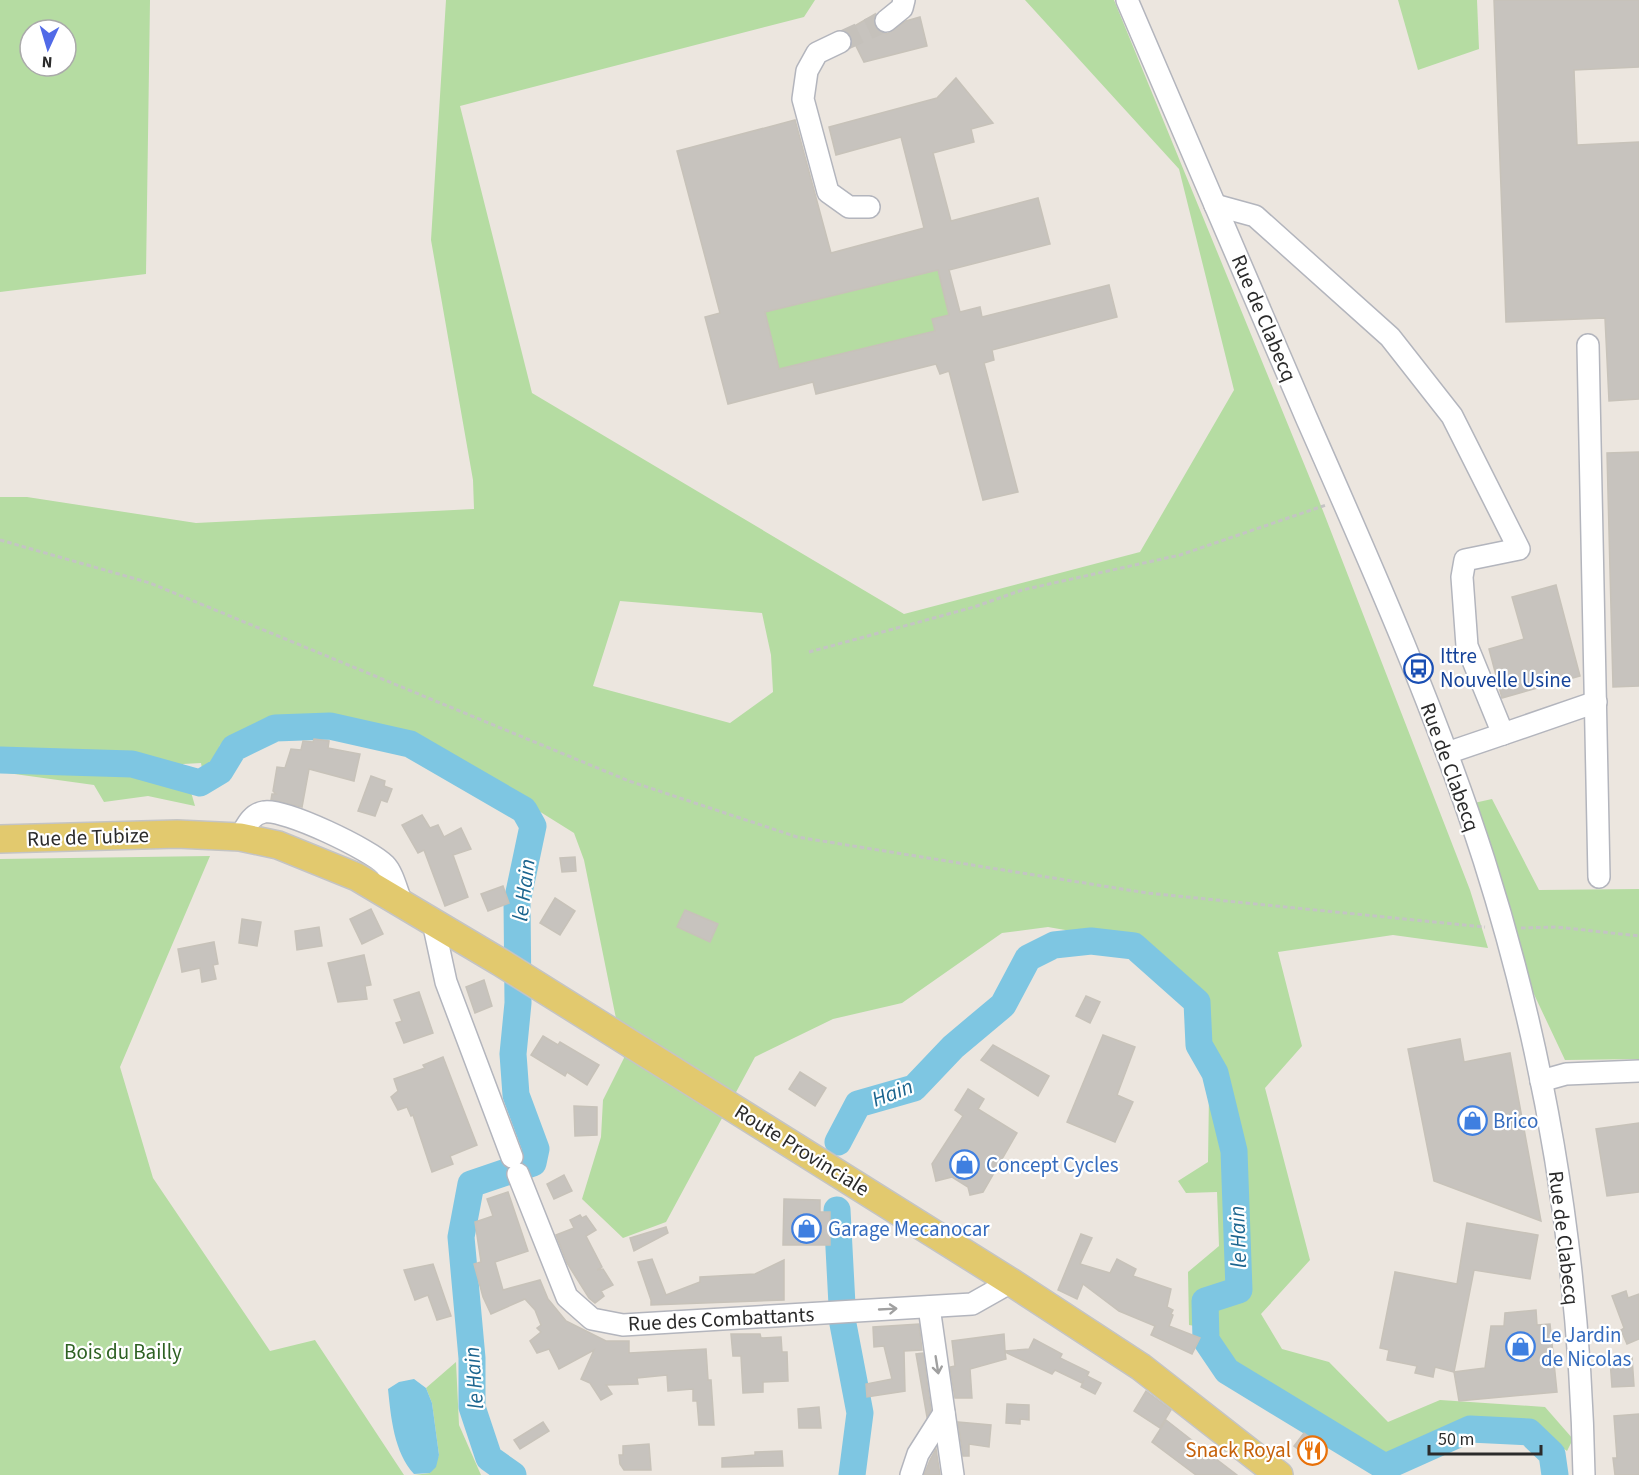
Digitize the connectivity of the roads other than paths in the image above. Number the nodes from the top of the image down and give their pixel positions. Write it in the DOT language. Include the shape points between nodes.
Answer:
graph roads {
  1 [pos="904,0"];
  2 [pos="1127,0"];
  3 [pos="886,21"];
  4 [pos="840,42"];
  5 [pos="1215,205"];
  6 [pos="869,207"];
  7 [pos="1587,345"];
  8 [pos="1596,702"];
  9 [pos="1503,734"];
  10 [pos="1447,753"];
  11 [pos="177,834"];
  12 [pos="0,839"];
  13 [pos="1599,877"];
  14 [pos="433,922"];
  15 [pos="1639,1071"];
  16 [pos="1541,1081"];
  17 [pos="1011,1282"];
  18 [pos="929,1307"];
  19 [pos="944,1413"];
  20 [pos="911,1475"];
  21 [pos="953,1475"];
  22 [pos="1279,1475"];
  23 [pos="1584,1475"];
  1 -- 3 [label="street" via="902,8"];
  2 -- 5 [label="street, Rue de Clabecq"];
  4 -- 6 [label="street" via="817,53 807,71 803,99 828,192 849,207"];
  5 -- 9 [label="street" via="1255,216 1390,337 1452,416 1519,549 1465,560 1462,577 1467,646"];
  5 -- 10 [label="street, Rue de Clabecq"];
  7 -- 8 [label="street"];
  8 -- 9 [label="street"];
  8 -- 13 [label="street"];
  9 -- 10 [label="street"];
  10 -- 16 [label="street, Rue de Clabecq" via="1504,928"];
  11 -- 12 [label="main road, Rue de Tubize"];
  11 -- 14 [label="main road, Route Provinciale" via="240,837 278,845 357,877"];
  14 -- 17 [label="main road, Route Provinciale"];
  14 -- 18 [label="street, Rue des Combattants, one-way" via="446,982 567,1297 592,1319 622,1325"];
  15 -- 16 [label="street" via="1566,1074"];
  16 -- 23 [label="street, Rue de Clabecq" via="1563,1209 1582,1394"];
  17 -- 18 [label="street, Rue des Combattants" via="972,1304"];
  17 -- 22 [label="main road, Route Provinciale" via="1141,1367"];
  18 -- 19 [label="street, one-way"];
  19 -- 20 [label="street" via="918,1454"];
  19 -- 21 [label="street"];
}
